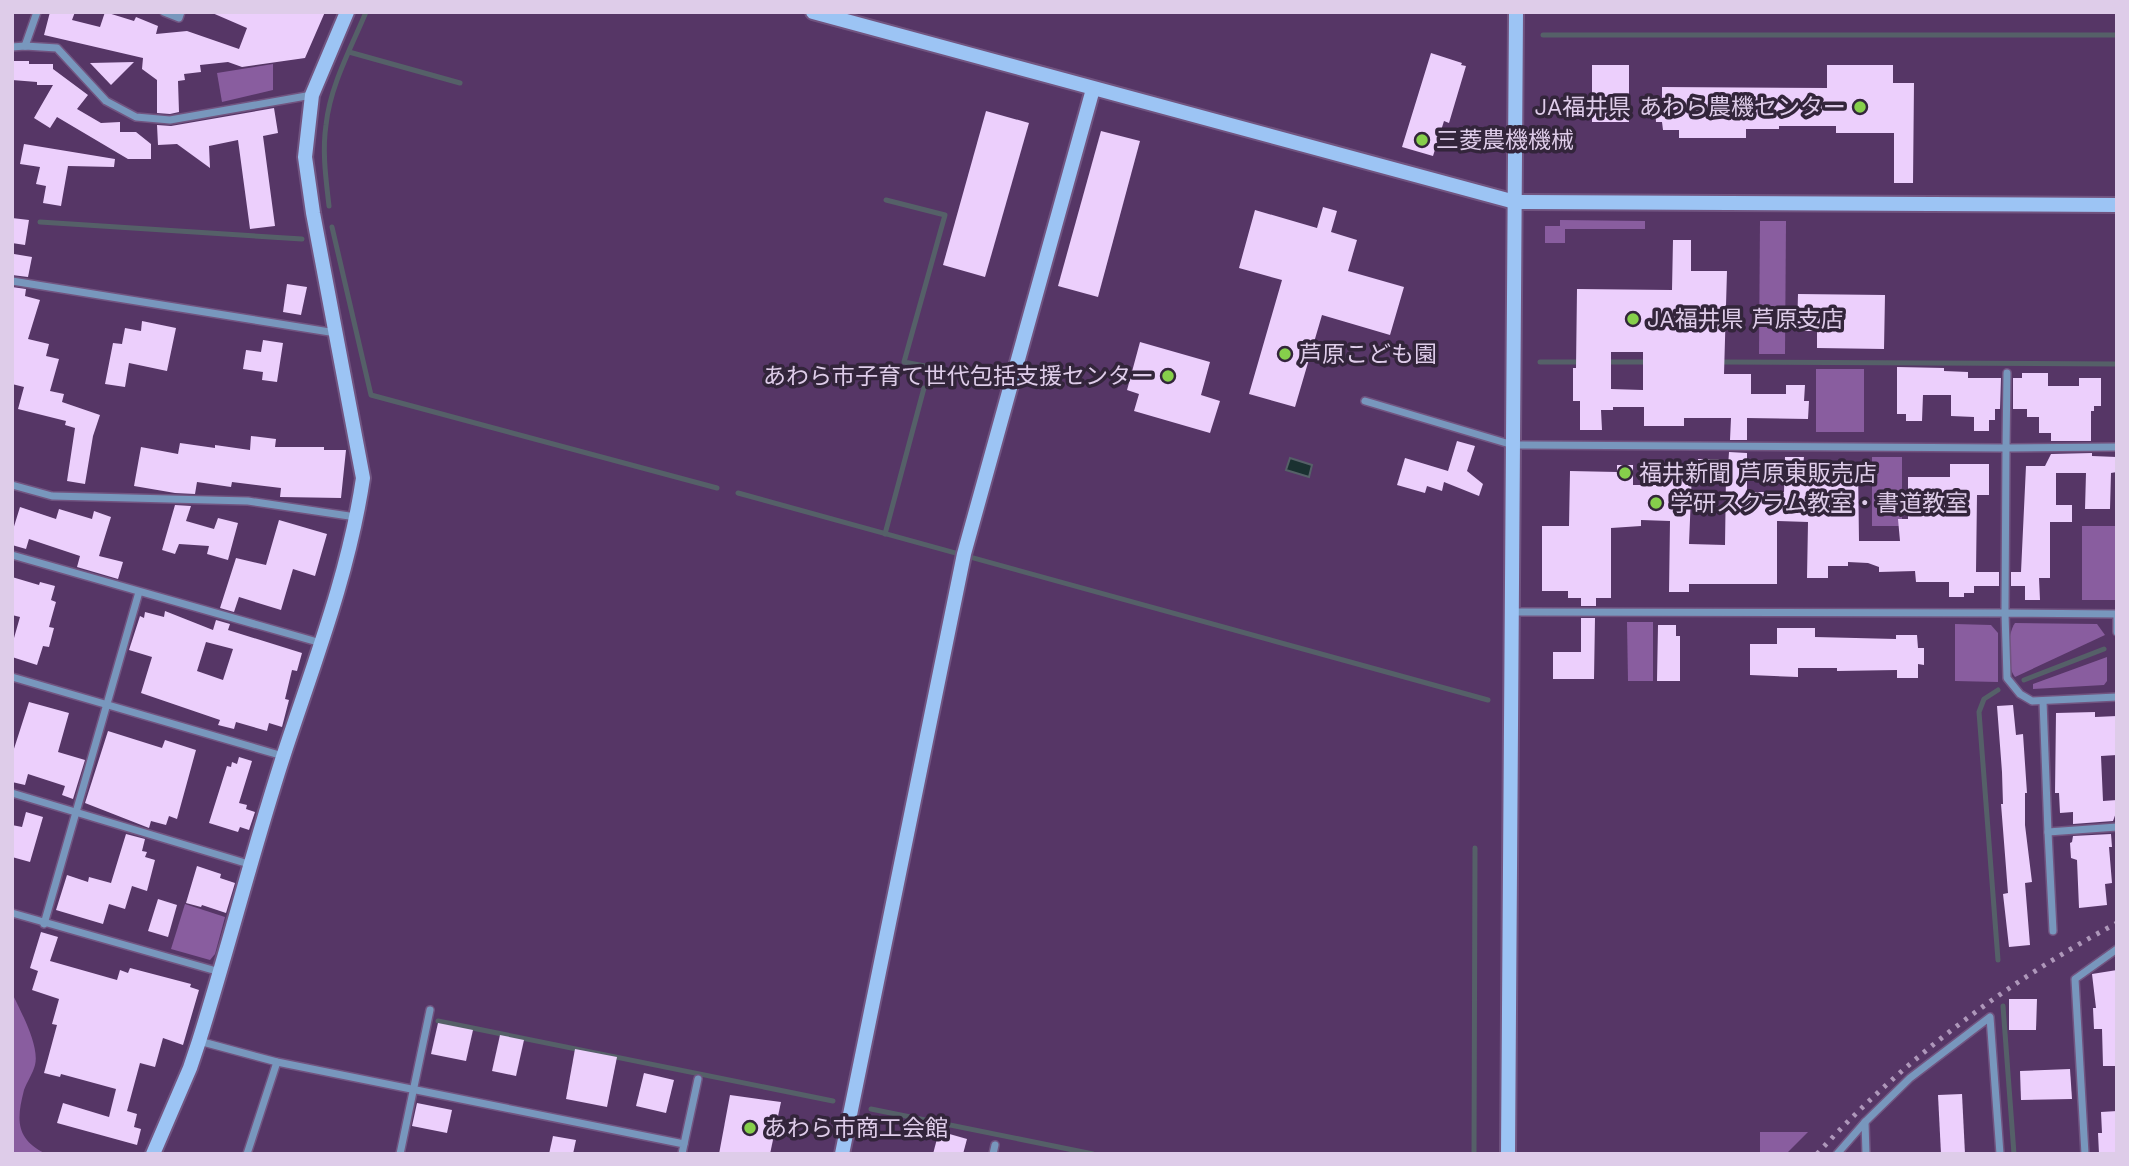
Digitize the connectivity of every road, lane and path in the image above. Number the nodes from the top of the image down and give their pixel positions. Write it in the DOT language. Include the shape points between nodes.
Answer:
graph roads {
  1 [pos="37,12"];
  2 [pos="164,12"];
  3 [pos="181,12"];
  4 [pos="347,12"];
  5 [pos="813,12"];
  6 [pos="1516,12"];
  7 [pos="25,46"];
  8 [pos="12,47"];
  9 [pos="1093,89"];
  10 [pos="312,95"];
  11 [pos="1515,202"];
  12 [pos="2117,205"];
  13 [pos="12,281"];
  14 [pos="337,333"];
  15 [pos="2007,373"];
  16 [pos="1365,401"];
  17 [pos="1513,445"];
  18 [pos="2117,447"];
  19 [pos="2006,448"];
  20 [pos="12,485"];
  21 [pos="357,517"];
  22 [pos="12,555"];
  23 [pos="139,592"];
  24 [pos="1514,612"];
  25 [pos="2005,613"];
  26 [pos="2117,632"];
  27 [pos="322,643"];
  28 [pos="12,677"];
  29 [pos="2117,697"];
  30 [pos="2043,701"];
  31 [pos="107,704"];
  32 [pos="284,756"];
  33 [pos="12,793"];
  34 [pos="77,811"];
  35 [pos="2117,827"];
  36 [pos="2048,832"];
  37 [pos="252,865"];
  38 [pos="12,914"];
  39 [pos="44,923"];
  40 [pos="2053,931"];
  41 [pos="2117,949"];
  42 [pos="221,972"];
  43 [pos="430,1010"];
  44 [pos="199,1041"];
  45 [pos="277,1062"];
  46 [pos="698,1079"];
  47 [pos="414,1090"];
  48 [pos="1865,1122"];
  49 [pos="684,1144"];
  50 [pos="153,1154"];
  51 [pos="247,1154"];
  52 [pos="400,1154"];
  53 [pos="682,1154"];
  54 [pos="842,1154"];
  55 [pos="1508,1154"];
  56 [pos="1837,1154"];
  57 [pos="1866,1154"];
  58 [pos="2000,1154"];
  59 [pos="2085,1154"];
  1 -- 7 [label="street"];
  2 -- 3 [label="street" via="179,18"];
  4 -- 10 [label="street"];
  5 -- 9 [label="street"];
  6 -- 11 [label="street"];
  7 -- 8 [label="street"];
  7 -- 10 [label="street" via="57,48 106,101 136,117 170,120"];
  9 -- 11 [label="street"];
  9 -- 54 [label="street" via="964,554"];
  10 -- 14 [label="street" via="305,157"];
  11 -- 12 [label="street"];
  11 -- 17 [label="street"];
  13 -- 14 [label="street"];
  14 -- 21 [label="street" via="362,478"];
  15 -- 19 [label="street"];
  16 -- 17 [label="street"];
  17 -- 19 [label="street"];
  17 -- 24 [label="street"];
  18 -- 19 [label="street"];
  19 -- 25 [label="street"];
  20 -- 21 [label="street" via="52,496 248,501"];
  21 -- 27 [label="street"];
  22 -- 23 [label="street"];
  23 -- 27 [label="street"];
  23 -- 31 [label="street"];
  24 -- 25 [label="street"];
  24 -- 55 [label="street"];
  25 -- 26 [label="street" via="2117,614"];
  25 -- 30 [label="street" via="2007,678 2020,694"];
  27 -- 32 [label="street"];
  28 -- 31 [label="street"];
  29 -- 30 [label="street"];
  30 -- 36 [label="street"];
  31 -- 32 [label="street"];
  31 -- 34 [label="street"];
  32 -- 37 [label="street"];
  33 -- 34 [label="street"];
  34 -- 37 [label="street"];
  34 -- 39 [label="street"];
  35 -- 36 [label="street"];
  36 -- 40 [label="street"];
  37 -- 42 [label="street"];
  38 -- 39 [label="street"];
  39 -- 42 [label="street"];
  41 -- 59 [label="street" via="2075,979"];
  42 -- 44 [label="street"];
  43 -- 47 [label="street"];
  44 -- 45 [label="street"];
  44 -- 50 [label="street"];
  45 -- 47 [label="street"];
  45 -- 51 [label="street"];
  46 -- 49 [label="street"];
  47 -- 49 [label="street"];
  47 -- 52 [label="street"];
  48 -- 56 [label="street"];
  48 -- 57 [label="street"];
  48 -- 58 [label="street" via="1910,1078 1990,1017"];
  49 -- 53 [label="street"];
}
